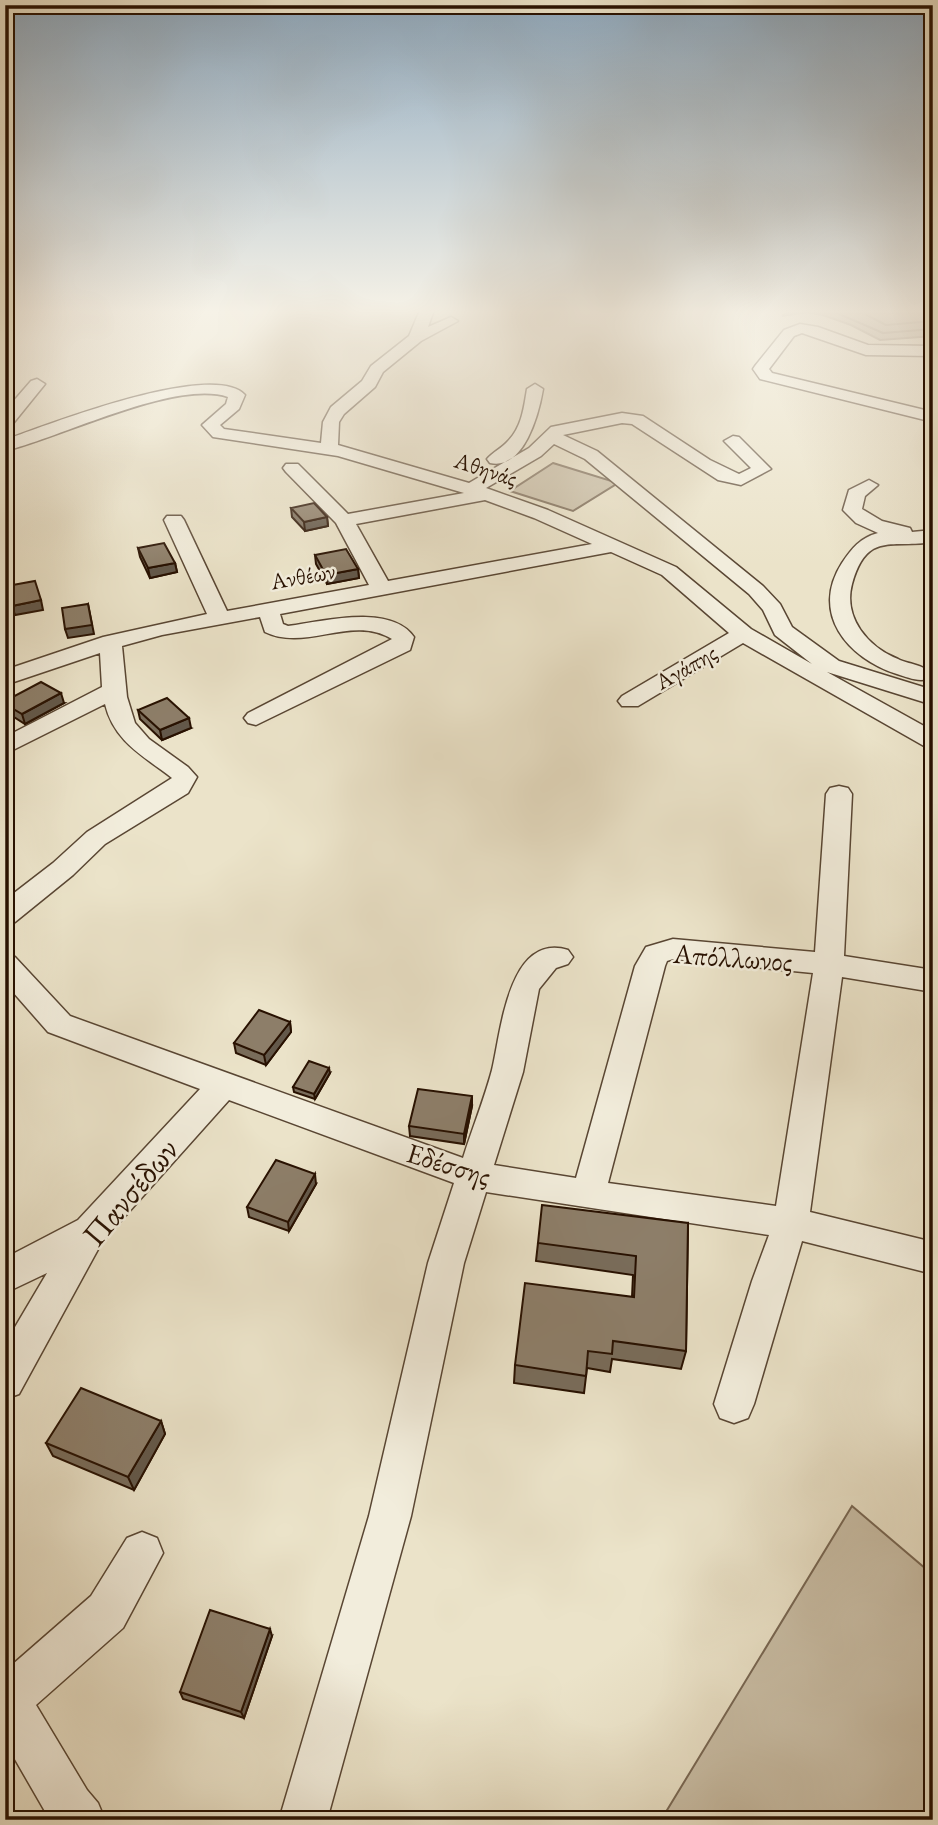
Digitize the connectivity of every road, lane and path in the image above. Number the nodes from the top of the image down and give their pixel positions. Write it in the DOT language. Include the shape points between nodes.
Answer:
graph roads {
  1 [pos="28,395"];
  2 [pos="167,395"];
  3 [pos="237,395"];
  4 [pos="356,395"];
  5 [pos="534,395"];
  6 [pos="844,395"];
  7 [pos="933,417"];
  8 [pos="5,422"];
  9 [pos="551,436"];
  10 [pos="733,441"];
  11 [pos="5,446"];
  12 [pos="329,449"];
  13 [pos="292,468"];
  14 [pos="869,485"];
  15 [pos="471,489"];
  16 [pos="174,520"];
  17 [pos="344,520"];
  18 [pos="933,526"];
  19 [pos="933,536"];
  20 [pos="614,547"];
  21 [pos="382,589"];
  22 [pos="268,609"];
  23 [pos="219,617"];
  24 [pos="743,634"];
  25 [pos="111,642"];
  26 [pos="5,678"];
  27 [pos="933,679"];
  28 [pos="116,689"];
  29 [pos="933,698"];
  30 [pos="630,701"];
  31 [pos="256,718"];
  32 [pos="933,741"];
  33 [pos="5,747"];
  34 [pos="839,794"];
  35 [pos="5,915"];
  36 [pos="558,957"];
  37 [pos="5,964"];
  38 [pos="829,964"];
  39 [pos="933,981"];
  40 [pos="224,1084"];
  41 [pos="474,1176"];
  42 [pos="588,1195"];
  43 [pos="791,1223"];
  44 [pos="90,1231"];
  45 [pos="933,1258"];
  46 [pos="5,1277"];
  47 [pos="5,1381"];
  48 [pos="734,1404"];
  49 [pos="142,1553"];
  50 [pos="6,1702"];
  51 [pos="81,1820"];
  52 [pos="303,1820"];
  1 -- 8 [label="street"];
  2 -- 11 [label="street, Αθηνάς" via="114,408"];
  3 -- 12 [label="street, Αθηνάς" via="211,429"];
  4 -- 12 [label="street" via="331,422"];
  5 -- 15 [label="street" via="524,435"];
  6 -- 7 [label="street"];
  9 -- 10 [label="street" via="565,427 637,420 724,476 741,480 762,469"];
  9 -- 15 [label="street" via="535,452"];
  9 -- 29 [label="street" via="591,455 756,590 773,608 783,630 809,653 831,666"];
  12 -- 15 [label="street, Αθηνάς"];
  13 -- 17 [label="street"];
  14 -- 18 [label="street" via="852,502 859,517 889,530 908,532"];
  15 -- 17 [label="street"];
  15 -- 20 [label="street, Αθηνάς"];
  16 -- 23 [label="street"];
  17 -- 21 [label="street"];
  19 -- 27 [label="street" via="872,540 847,572 838,603 846,623 871,654"];
  20 -- 21 [label="street, Ανθέων"];
  20 -- 24 [label="street, Αθηνάς" via="669,571"];
  21 -- 22 [label="street, Ανθέων"];
  22 -- 23 [label="street, Ανθέων"];
  22 -- 31 [label="street" via="273,627 285,633 366,624 387,626 403,637 402,645"];
  23 -- 25 [label="street, Ανθέων"];
  24 -- 30 [label="street, Αγάπης"];
  24 -- 32 [label="street, Αθηνάς"];
  25 -- 26 [label="street, Ανθέων"];
  25 -- 28 [label="street"];
  28 -- 33 [label="street"];
  28 -- 35 [label="street" via="123,725 139,744 185,777 179,787 96,838"];
  34 -- 38 [label="street"];
  36 -- 41 [label="street" via="548,959 525,986 507,1072"];
  37 -- 40 [label="street, Εδέσσης" via="59,1024"];
  38 -- 39 [label="street, Απόλλωνος"];
  38 -- 42 [label="street, Απόλλωνος" via="673,949 656,954"];
  38 -- 43 [label="street"];
  40 -- 41 [label="street, Εδέσσης"];
  40 -- 44 [label="street, Πανσέδων"];
  41 -- 42 [label="street, Εδέσσης"];
  41 -- 52 [label="street" via="446,1263 390,1516"];
  42 -- 43 [label="street, Εδέσσης"];
  43 -- 45 [label="street, Εδέσσης"];
  43 -- 48 [label="street"];
  44 -- 46 [label="street"];
  44 -- 47 [label="street, Πανσέδων"];
  49 -- 50 [label="street" via="107,1612"];
  50 -- 51 [label="street"];
}
